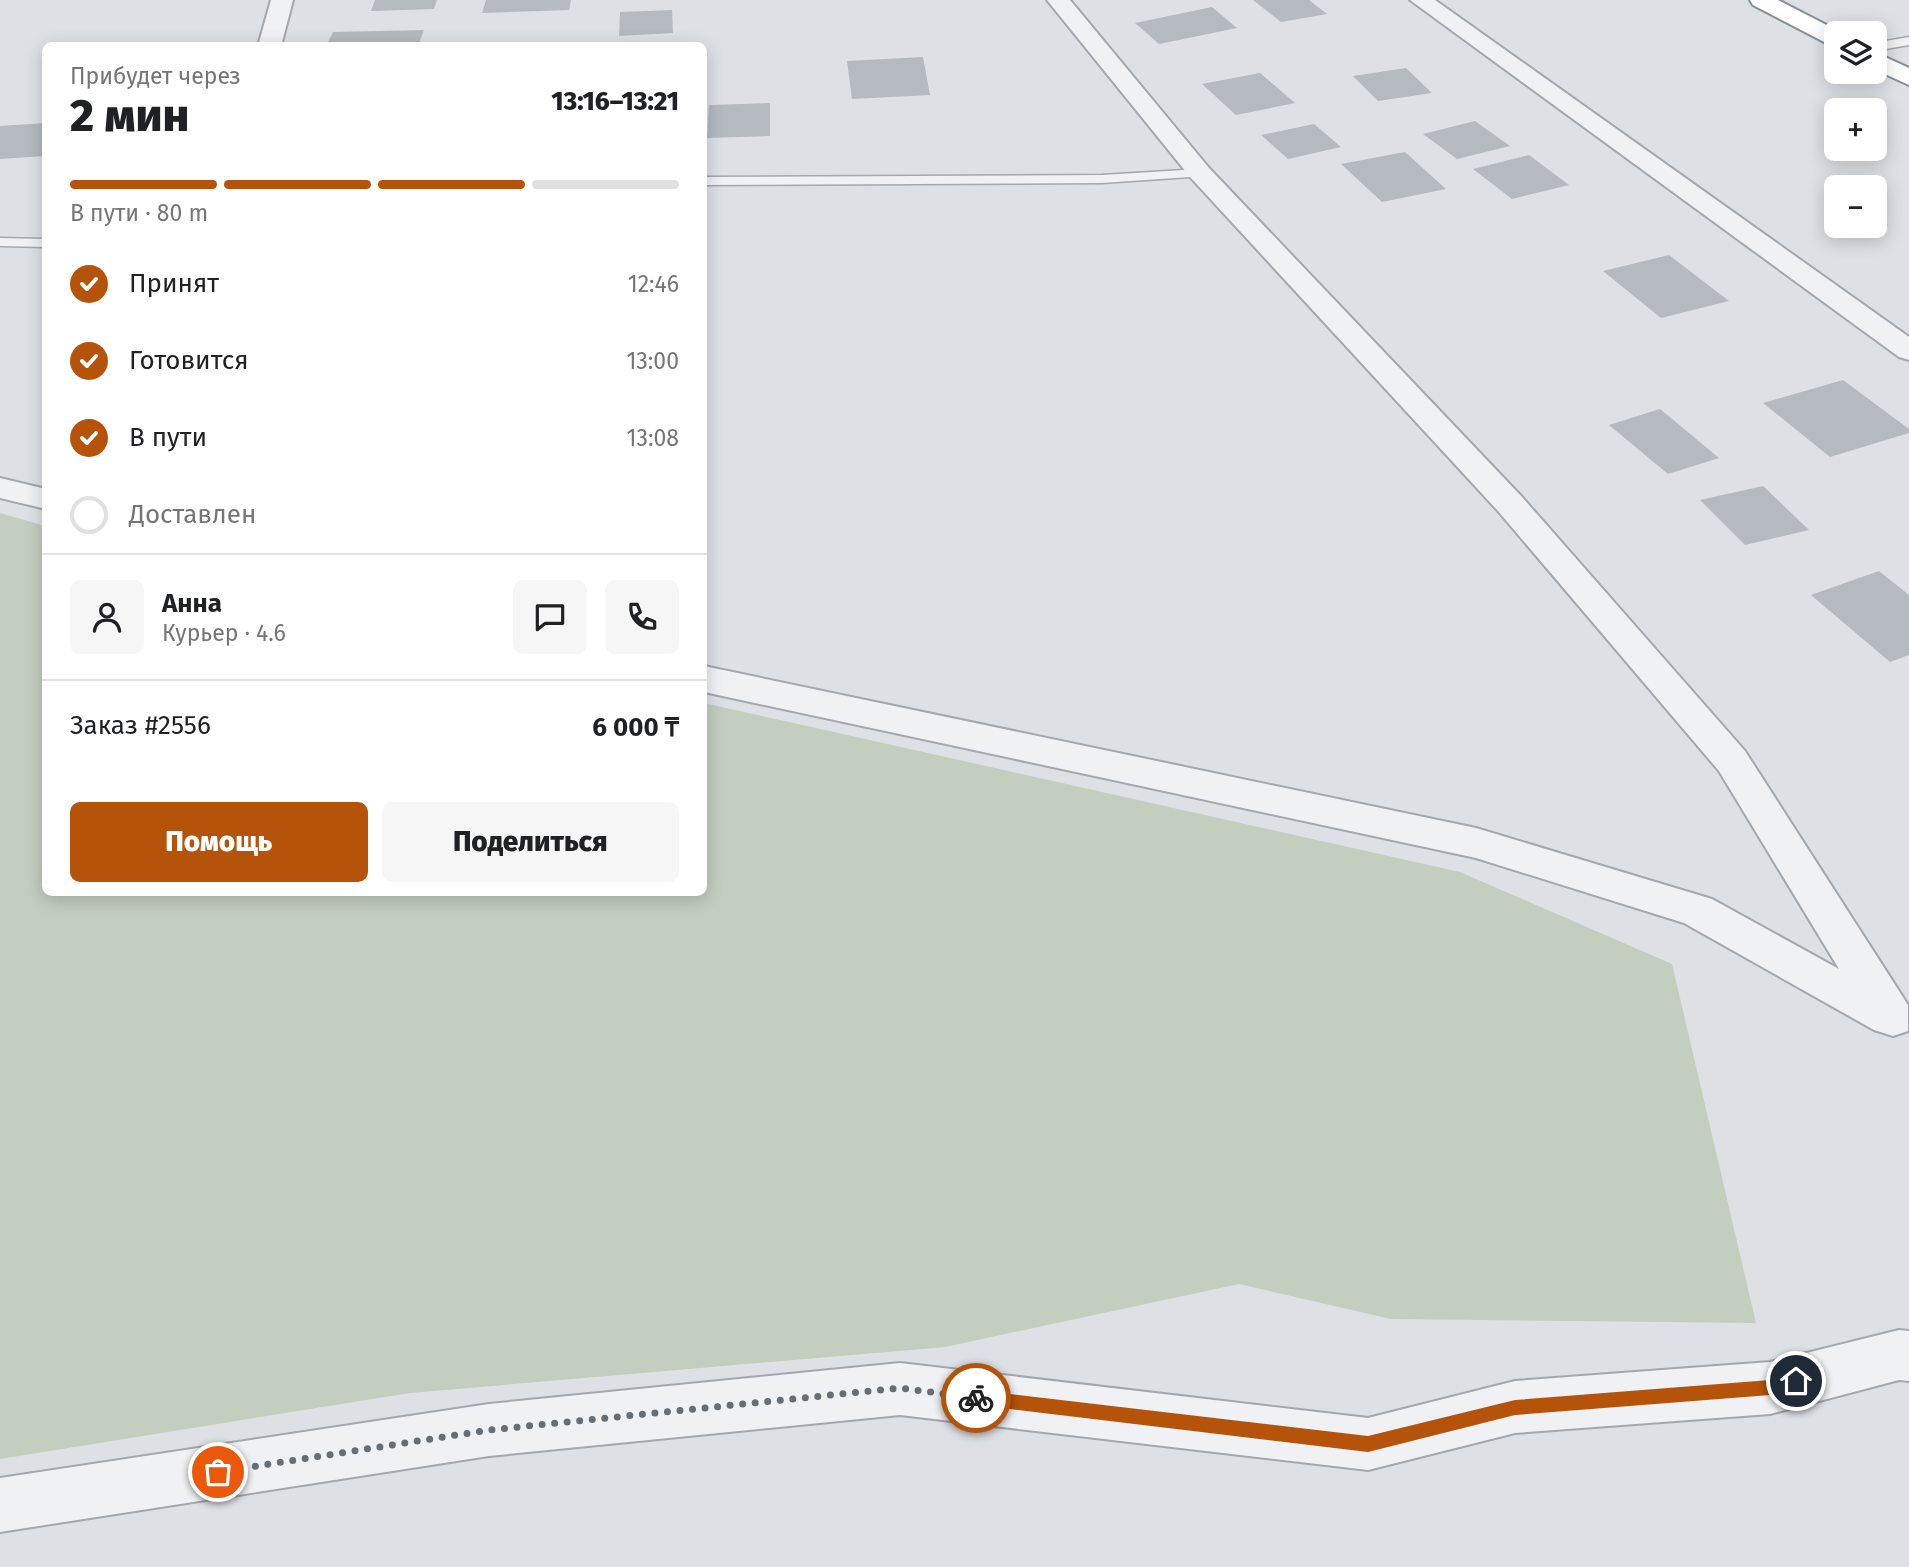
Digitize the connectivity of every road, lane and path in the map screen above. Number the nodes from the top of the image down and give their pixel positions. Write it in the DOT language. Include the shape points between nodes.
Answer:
graph roads {
  1 [pos="282,0"];
  2 [pos="1058,0"];
  3 [pos="1421,0"];
  4 [pos="1761,0"];
  5 [pos="1824,33"];
  6 [pos="1909,41"];
  7 [pos="270,42"];
  8 [pos="1887,45"];
  9 [pos="1887,66"];
  10 [pos="1909,78"];
  11 [pos="1200,173"];
  12 [pos="707,181"];
  13 [pos="0,242"];
  14 [pos="42,243"];
  15 [pos="1909,351"];
  16 [pos="0,488"];
  17 [pos="42,498"];
  18 [pos="707,680"];
  19 [pos="1901,1023"];
  20 [pos="1909,1356"];
  21 [pos="0,1505"];
  1 -- 7 [label="street"];
  2 -- 11 [label="street"];
  3 -- 15 [label="street"];
  4 -- 5 [label="highway"];
  6 -- 8 [label="lane"];
  9 -- 10 [label="highway"];
  11 -- 12 [label="lane" via="1102,179"];
  11 -- 19 [label="street" via="1510,504 1732,761"];
  13 -- 14 [label="lane"];
  16 -- 17 [label="street"];
  18 -- 19 [label="street" via="1476,843 1698,911"];
  20 -- 21 [label="street" via="1770,1388 1515,1408 1368,1444 900,1388 489,1430"];
}
